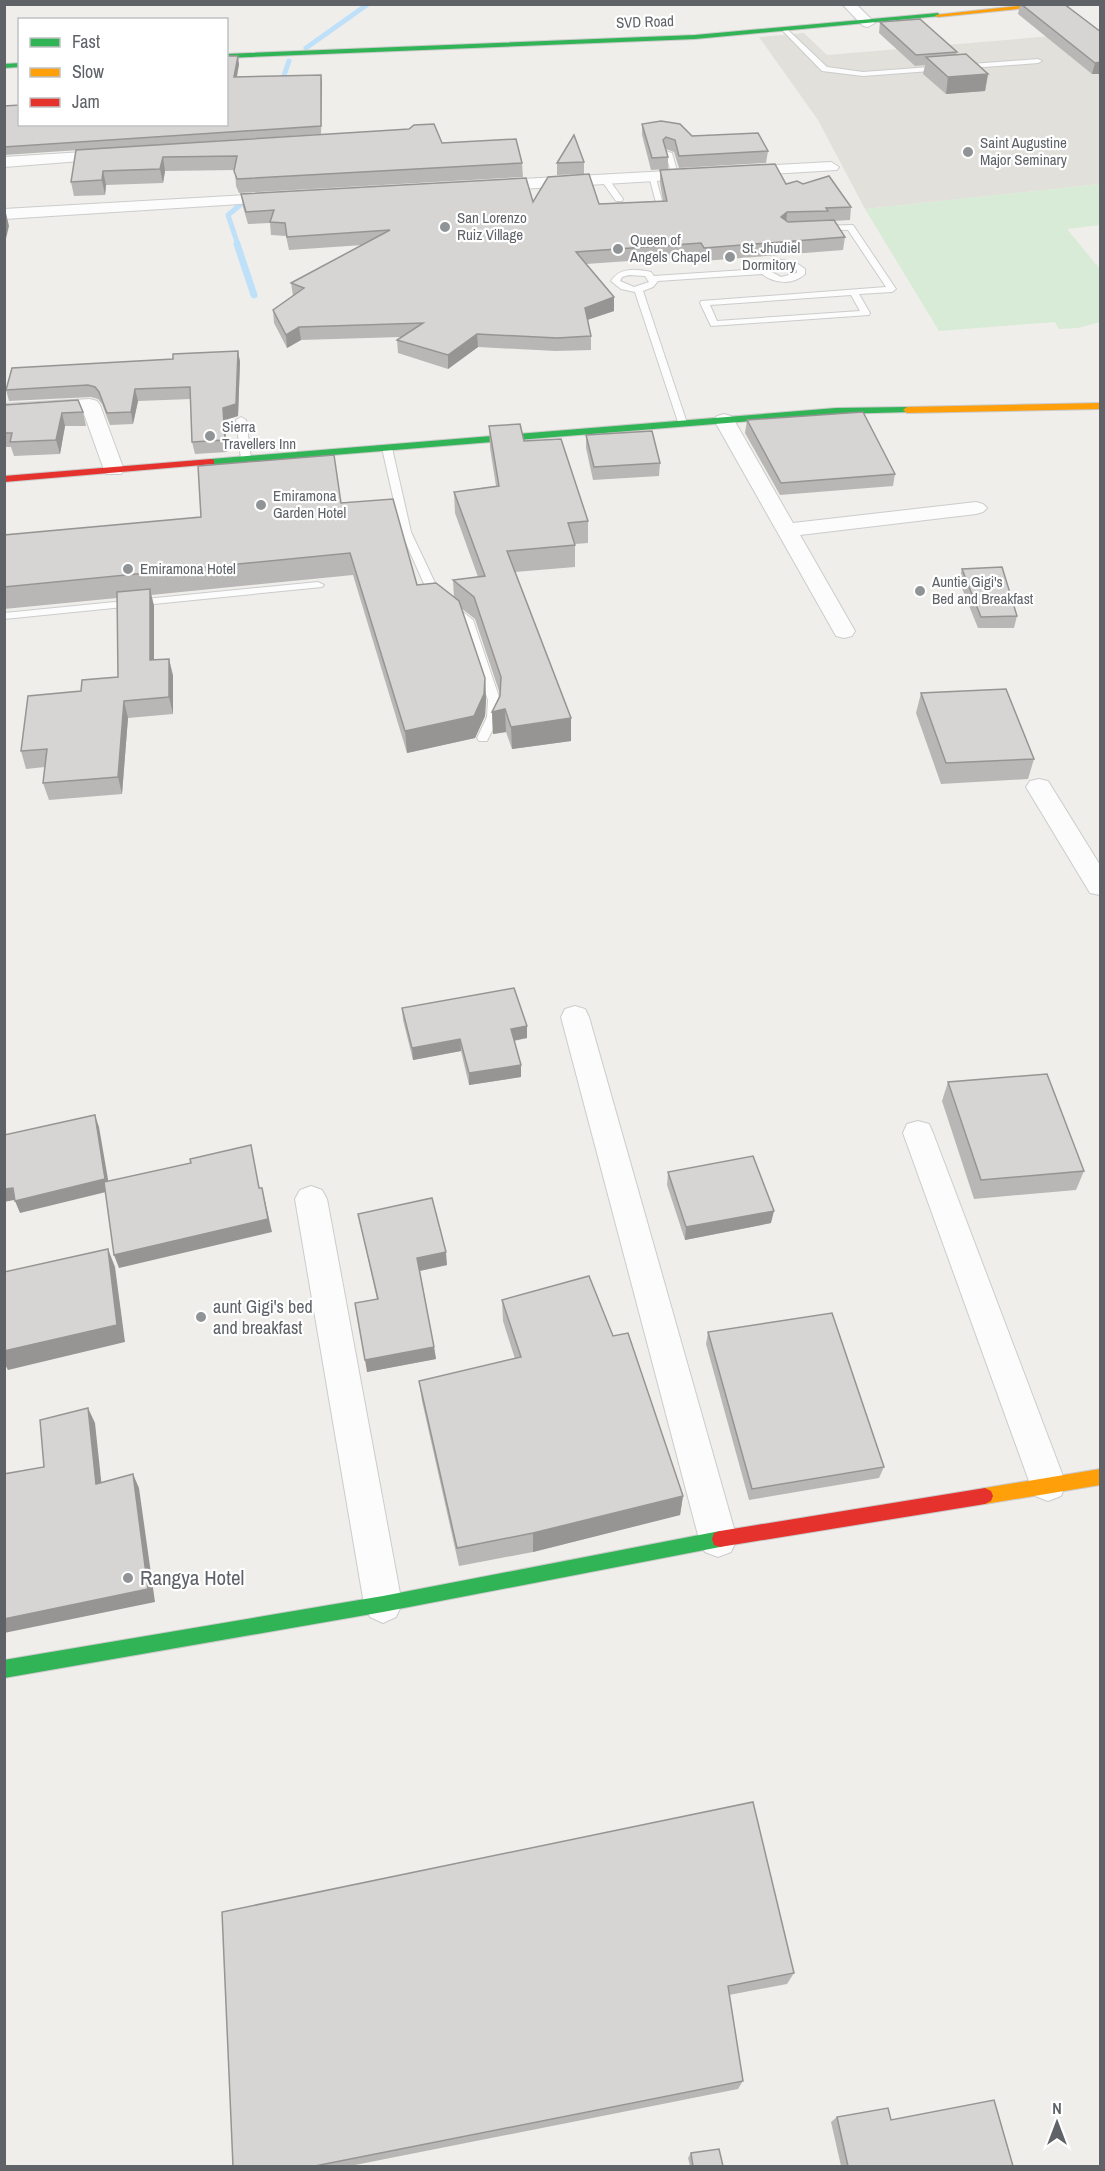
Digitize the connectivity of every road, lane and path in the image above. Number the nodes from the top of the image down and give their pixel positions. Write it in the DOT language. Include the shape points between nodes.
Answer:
graph roads {
  1 [pos="848,4"];
  2 [pos="1063,4"];
  3 [pos="868,23"];
  4 [pos="785,30"];
  5 [pos="228,56"];
  6 [pos="1038,60"];
  7 [pos="668,153"];
  8 [pos="130,154"];
  9 [pos="4,162"];
  10 [pos="831,167"];
  11 [pos="676,176"];
  12 [pos="652,178"];
  13 [pos="605,180"];
  14 [pos="470,187"];
  15 [pos="304,197"];
  16 [pos="619,199"];
  17 [pos="662,210"];
  18 [pos="4,214"];
  19 [pos="807,229"];
  20 [pos="764,271"];
  21 [pos="654,279"];
  22 [pos="787,279"];
  23 [pos="638,289"];
  24 [pos="854,293"];
  25 [pos="799,296"];
  26 [pos="1101,406"];
  27 [pos="4,410"];
  28 [pos="241,420"];
  29 [pos="724,420"];
  30 [pos="682,423"];
  31 [pos="387,448"];
  32 [pos="246,459"];
  33 [pos="114,470"];
  34 [pos="4,479"];
  35 [pos="976,508"];
  36 [pos="785,530"];
  37 [pos="318,585"];
  38 [pos="4,616"];
  39 [pos="844,631"];
  40 [pos="483,738"];
  41 [pos="1039,787"];
  42 [pos="1101,886"];
  43 [pos="575,1017"];
  44 [pos="918,1132"];
  45 [pos="312,1198"];
  46 [pos="1101,1477"];
  47 [pos="1048,1484"];
  48 [pos="718,1539"];
  49 [pos="383,1604"];
  50 [pos="4,1669"];
  1 -- 3 [label="street"];
  2 -- 3 [label="street, SVD Road"];
  3 -- 4 [label="street, SVD Road"];
  4 -- 5 [label="street, SVD Road"];
  4 -- 6 [label="lane" via="825,69 840,73"];
  7 -- 11 [label="lane"];
  8 -- 9 [label="street"];
  10 -- 11 [label="street"];
  11 -- 12 [label="street"];
  12 -- 13 [label="street"];
  12 -- 17 [label="lane"];
  13 -- 14 [label="street"];
  13 -- 16 [label="lane"];
  15 -- 18 [label="street"];
  19 -- 24 [label="lane" via="850,226 892,289"];
  20 -- 21 [label="lane"];
  20 -- 22 [label="lane" via="769,276"];
  20 -- 22 [label="lane" via="776,262 801,269 798,277"];
  21 -- 23 [label="lane" via="649,287"];
  21 -- 23 [label="lane" via="636,272 616,278 621,286"];
  22 -- 25 [label="lane"];
  23 -- 30 [label="lane"];
  24 -- 25 [label="lane"];
  24 -- 25 [label="lane" via="866,313 714,324 704,303"];
  26 -- 29 [label="street" via="836,411"];
  27 -- 33 [label="street" via="90,405"];
  28 -- 32 [label="lane"];
  29 -- 30 [label="street"];
  29 -- 36 [label="street"];
  30 -- 31 [label="street"];
  31 -- 32 [label="street"];
  31 -- 40 [label="lane" via="406,532 426,577 445,603 467,620 494,700 494,717"];
  32 -- 33 [label="street"];
  33 -- 34 [label="street"];
  35 -- 36 [label="street"];
  36 -- 39 [label="street"];
  37 -- 38 [label="lane"];
  41 -- 42 [label="street"];
  43 -- 48 [label="street"];
  44 -- 47 [label="street"];
  45 -- 49 [label="street"];
  46 -- 47 [label="street"];
  47 -- 48 [label="street"];
  48 -- 49 [label="street"];
  49 -- 50 [label="street"];
}
